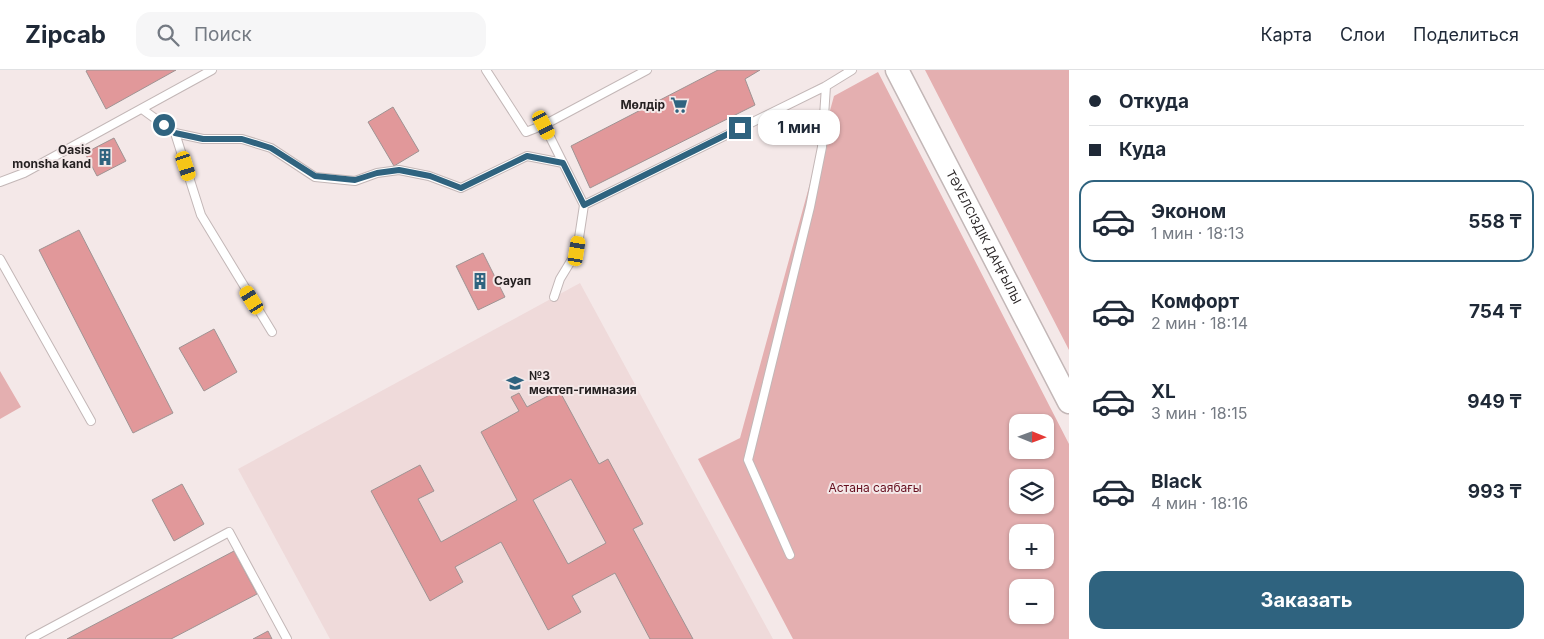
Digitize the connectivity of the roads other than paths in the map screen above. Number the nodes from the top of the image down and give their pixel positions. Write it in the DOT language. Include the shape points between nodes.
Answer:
graph roads {
  1 [pos="212,70"];
  2 [pos="486,70"];
  3 [pos="647,70"];
  4 [pos="852,70"];
  5 [pos="897,70"];
  6 [pos="826,86"];
  7 [pos="142,109"];
  8 [pos="544,125"];
  9 [pos="175,133"];
  10 [pos="563,163"];
  11 [pos="0,182"];
  12 [pos="584,205"];
  13 [pos="0,259"];
  14 [pos="554,297"];
  15 [pos="272,332"];
  16 [pos="1069,402"];
  17 [pos="91,421"];
  18 [pos="790,555"];
  19 [pos="30,639"];
  20 [pos="287,639"];
  1 -- 7 [label="lane"];
  2 -- 8 [label="lane" via="526,132"];
  3 -- 8 [label="lane"];
  4 -- 6 [label="lane"];
  5 -- 16 [label="street, ТӘУЕЛСІЗДІК ДАҢҒЫЛЫ"];
  6 -- 12 [label="lane"];
  6 -- 18 [label="lane" via="822,147 810,207 748,460"];
  7 -- 9 [label="lane"];
  7 -- 11 [label="lane" via="24,173"];
  8 -- 10 [label="lane"];
  9 -- 10 [label="lane" via="203,139 242,139 271,148 315,176 355,180 399,170 430,176 461,188 527,156"];
  9 -- 15 [label="lane" via="201,214"];
  10 -- 12 [label="lane"];
  12 -- 14 [label="lane" via="577,251 560,279"];
  13 -- 17 [label="lane"];
  19 -- 20 [label="lane" via="229,532"];
}
